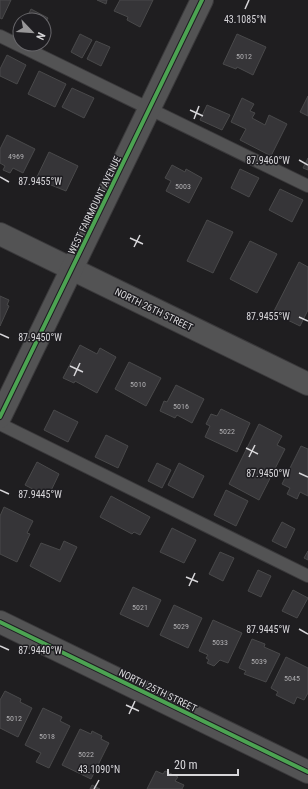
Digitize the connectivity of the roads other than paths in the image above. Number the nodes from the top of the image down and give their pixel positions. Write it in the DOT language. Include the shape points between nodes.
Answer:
graph roads {
  1 [pos="202,0"];
  2 [pos="0,36"];
  3 [pos="150,108"];
  4 [pos="308,186"];
  5 [pos="0,234"];
  6 [pos="72,269"];
  7 [pos="308,384"];
  8 [pos="0,417"];
  9 [pos="0,424"];
  10 [pos="308,576"];
  11 [pos="0,622"];
  12 [pos="308,772"];
  1 -- 3 [label="street, WEST FAIRMOUNT AVENUE"];
  2 -- 3 [label="lane"];
  3 -- 4 [label="lane"];
  3 -- 6 [label="street, WEST FAIRMOUNT AVENUE"];
  5 -- 6 [label="street, NORTH 26TH STREET"];
  6 -- 7 [label="street, NORTH 26TH STREET"];
  6 -- 8 [label="street, WEST FAIRMOUNT AVENUE"];
  9 -- 10 [label="lane"];
  11 -- 12 [label="street, NORTH 25TH STREET"];
}
